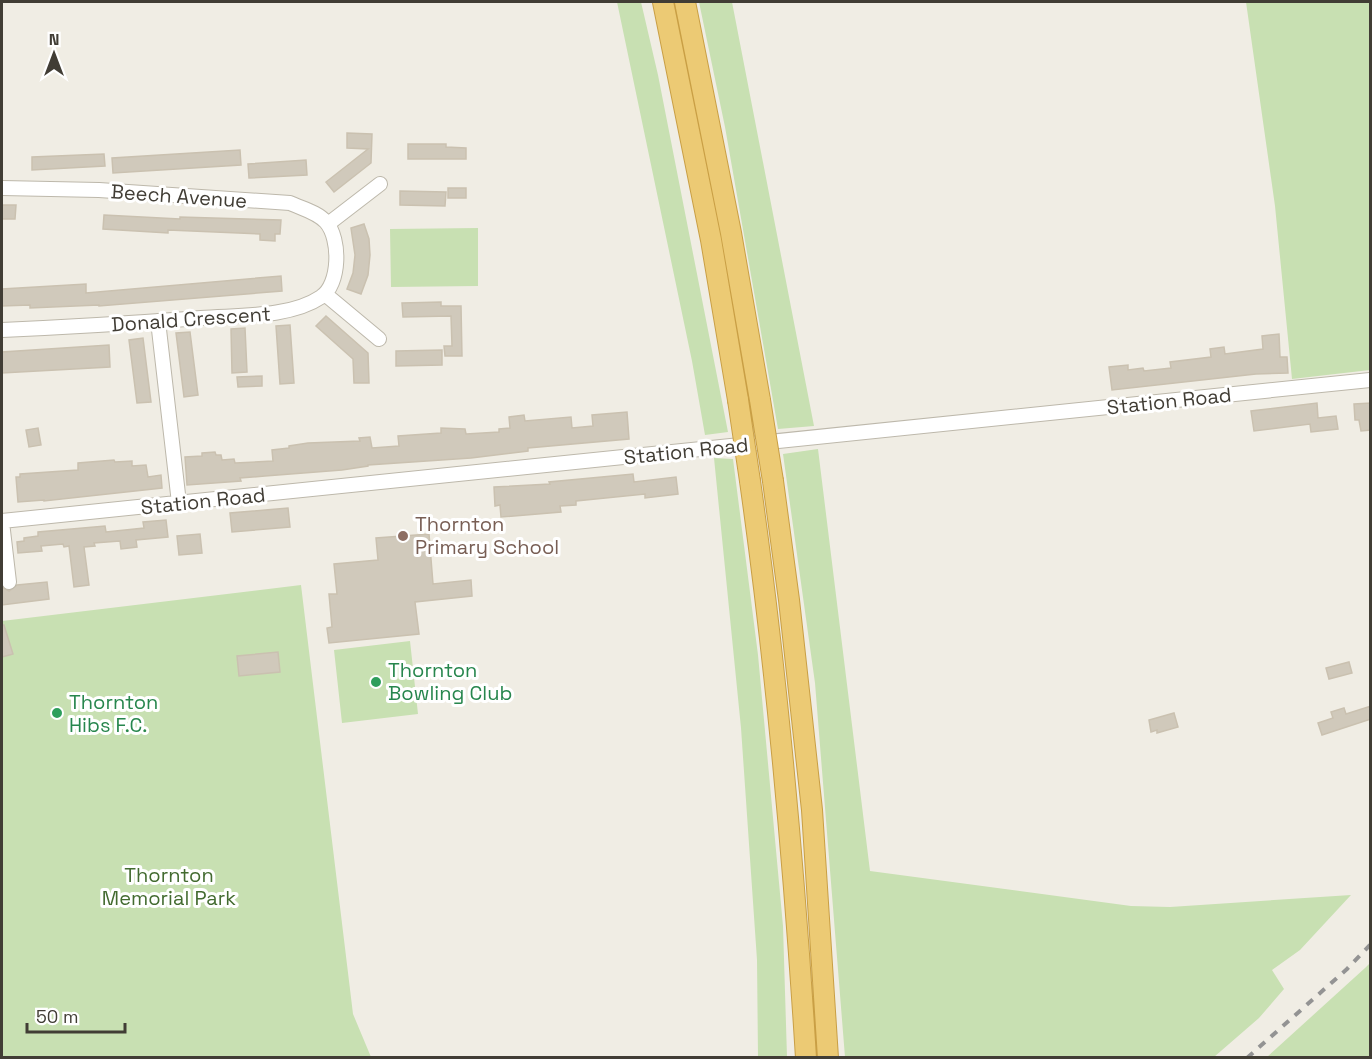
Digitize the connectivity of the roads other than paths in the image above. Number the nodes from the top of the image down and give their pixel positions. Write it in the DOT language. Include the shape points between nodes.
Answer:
graph roads {
  1 [pos="663,2"];
  2 [pos="686,2"];
  3 [pos="380,184"];
  4 [pos="2,188"];
  5 [pos="328,224"];
  6 [pos="325,294"];
  7 [pos="158,321"];
  8 [pos="2,330"];
  9 [pos="379,339"];
  10 [pos="1371,380"];
  11 [pos="179,503"];
  12 [pos="2,522"];
  13 [pos="9,582"];
  14 [pos="806,1058"];
  15 [pos="828,1058"];
  1 -- 14 [label="highway, bridge" via="711,240 750,481 789,809"];
  2 -- 15 [label="highway, bridge" via="773,481 812,810"];
  3 -- 5 [label="street"];
  4 -- 5 [label="street, Beech Avenue" via="99,190 290,203 318,215"];
  5 -- 6 [label="street" via="336,246 336,277"];
  6 -- 7 [label="street, Donald Crescent" via="289,311"];
  6 -- 9 [label="street"];
  7 -- 8 [label="street, Donald Crescent"];
  7 -- 11 [label="street"];
  10 -- 11 [label="street, Station Road"];
  11 -- 12 [label="street, Station Road"];
  12 -- 13 [label="street"];
}
